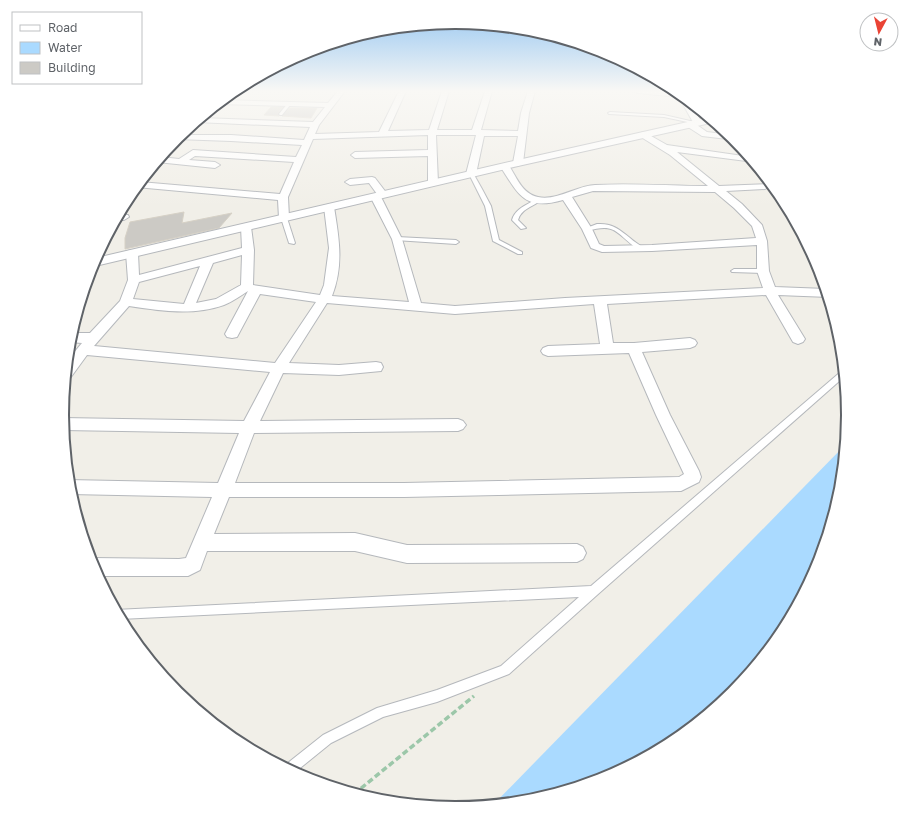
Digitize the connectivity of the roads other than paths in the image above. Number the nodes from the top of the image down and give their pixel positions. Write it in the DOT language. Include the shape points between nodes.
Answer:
graph roads {
  1 [pos="312,130"];
  2 [pos="384,130"];
  3 [pos="523,130"];
  4 [pos="668,130"];
  5 [pos="701,130"];
  6 [pos="432,132"];
  7 [pos="478,132"];
  8 [pos="522,134"];
  9 [pos="382,135"];
  10 [pos="644,135"];
  11 [pos="187,137"];
  12 [pos="723,137"];
  13 [pos="309,140"];
  14 [pos="667,148"];
  15 [pos="431,153"];
  16 [pos="355,154"];
  17 [pos="744,159"];
  18 [pos="166,160"];
  19 [pos="299,160"];
  20 [pos="182,161"];
  21 [pos="518,163"];
  22 [pos="215,165"];
  23 [pos="505,166"];
  24 [pos="470,174"];
  25 [pos="350,182"];
  26 [pos="433,183"];
  27 [pos="145,186"];
  28 [pos="765,186"];
  29 [pos="716,189"];
  30 [pos="379,195"];
  31 [pos="566,196"];
  32 [pos="283,197"];
  33 [pos="537,201"];
  34 [pos="329,207"];
  35 [pos="284,218"];
  36 [pos="246,227"];
  37 [pos="523,228"];
  38 [pos="587,229"];
  39 [pos="398,239"];
  40 [pos="762,241"];
  41 [pos="456,242"];
  42 [pos="292,243"];
  43 [pos="640,248"];
  44 [pos="248,250"];
  45 [pos="132,253"];
  46 [pos="520,253"];
  47 [pos="101,261"];
  48 [pos="208,261"];
  49 [pos="734,271"];
  50 [pos="763,271"];
  51 [pos="134,280"];
  52 [pos="252,288"];
  53 [pos="770,291"];
  54 [pos="822,293"];
  55 [pos="324,299"];
  56 [pos="600,300"];
  57 [pos="126,302"];
  58 [pos="416,306"];
  59 [pos="188,308"];
  60 [pos="232,334"];
  61 [pos="76,338"];
  62 [pos="94,338"];
  63 [pos="798,339"];
  64 [pos="690,343"];
  65 [pos="608,348"];
  66 [pos="634,348"];
  67 [pos="85,350"];
  68 [pos="548,351"];
  69 [pos="72,366"];
  70 [pos="278,368"];
  71 [pos="376,368"];
  72 [pos="840,376"];
  73 [pos="69,424"];
  74 [pos="458,425"];
  75 [pos="249,427"];
  76 [pos="75,487"];
  77 [pos="224,490"];
  78 [pos="202,543"];
  79 [pos="578,554"];
  80 [pos="100,567"];
  81 [pos="593,591"];
  82 [pos="124,614"];
  83 [pos="293,766"];
  1 -- 13 [label="street"];
  2 -- 9 [label="street"];
  3 -- 8 [label="street"];
  4 -- 10 [label="street"];
  5 -- 12 [label="street" via="705,134"];
  6 -- 7 [label="street"];
  6 -- 9 [label="street"];
  6 -- 15 [label="street"];
  7 -- 8 [label="street"];
  7 -- 24 [label="street"];
  8 -- 21 [label="street"];
  9 -- 13 [label="street"];
  10 -- 14 [label="street"];
  10 -- 21 [label="street"];
  11 -- 13 [label="street"];
  13 -- 19 [label="street"];
  14 -- 17 [label="street"];
  14 -- 29 [label="street"];
  15 -- 16 [label="street"];
  15 -- 26 [label="street"];
  18 -- 20 [label="street"];
  19 -- 20 [label="street" via="193,153"];
  19 -- 32 [label="street"];
  20 -- 22 [label="street"];
  21 -- 23 [label="street"];
  23 -- 24 [label="street"];
  23 -- 33 [label="street" via="519,189"];
  24 -- 26 [label="street"];
  24 -- 46 [label="lane" via="476,181 492,216 492,231 496,241"];
  25 -- 30 [label="street" via="372,180"];
  26 -- 30 [label="street"];
  27 -- 32 [label="street"];
  28 -- 29 [label="street"];
  29 -- 31 [label="street" via="594,188"];
  29 -- 40 [label="street" via="757,225"];
  30 -- 34 [label="street"];
  30 -- 39 [label="street"];
  31 -- 33 [label="street"];
  31 -- 38 [label="street"];
  32 -- 35 [label="street"];
  33 -- 37 [label="lane" via="515,216 514,220"];
  34 -- 35 [label="street"];
  34 -- 55 [label="street" via="336,248 330,285"];
  35 -- 36 [label="street"];
  35 -- 42 [label="lane"];
  36 -- 44 [label="street"];
  36 -- 45 [label="street"];
  38 -- 43 [label="lane" via="603,224 614,226"];
  38 -- 43 [label="street" via="595,246 599,248"];
  39 -- 41 [label="lane"];
  39 -- 58 [label="street"];
  40 -- 43 [label="street"];
  40 -- 50 [label="street"];
  44 -- 48 [label="street"];
  44 -- 52 [label="street"];
  45 -- 47 [label="street"];
  45 -- 51 [label="street"];
  48 -- 51 [label="street"];
  48 -- 59 [label="street"];
  49 -- 50 [label="lane"];
  50 -- 53 [label="street"];
  51 -- 57 [label="street"];
  52 -- 55 [label="street"];
  52 -- 59 [label="street" via="219,303"];
  52 -- 60 [label="street"];
  53 -- 54 [label="street"];
  53 -- 56 [label="street"];
  53 -- 63 [label="street"];
  55 -- 58 [label="street"];
  55 -- 70 [label="street"];
  56 -- 58 [label="street" via="455,310"];
  56 -- 65 [label="street"];
  57 -- 59 [label="street"];
  57 -- 62 [label="street"];
  61 -- 62 [label="street"];
  62 -- 67 [label="street"];
  64 -- 66 [label="street"];
  65 -- 66 [label="street"];
  65 -- 68 [label="street"];
  66 -- 77 [label="street" via="691,471 693,477 681,484 412,490"];
  67 -- 69 [label="street"];
  67 -- 70 [label="street"];
  70 -- 71 [label="street"];
  70 -- 75 [label="street"];
  72 -- 81 [label="lane"];
  73 -- 75 [label="street"];
  74 -- 75 [label="street"];
  75 -- 77 [label="street"];
  76 -- 77 [label="street"];
  77 -- 78 [label="street"];
  78 -- 79 [label="street" via="355,542 407,554"];
  78 -- 80 [label="street" via="193,564 188,567"];
  81 -- 82 [label="lane"];
  81 -- 83 [label="lane" via="505,670 437,696 381,712 328,739"];
}
